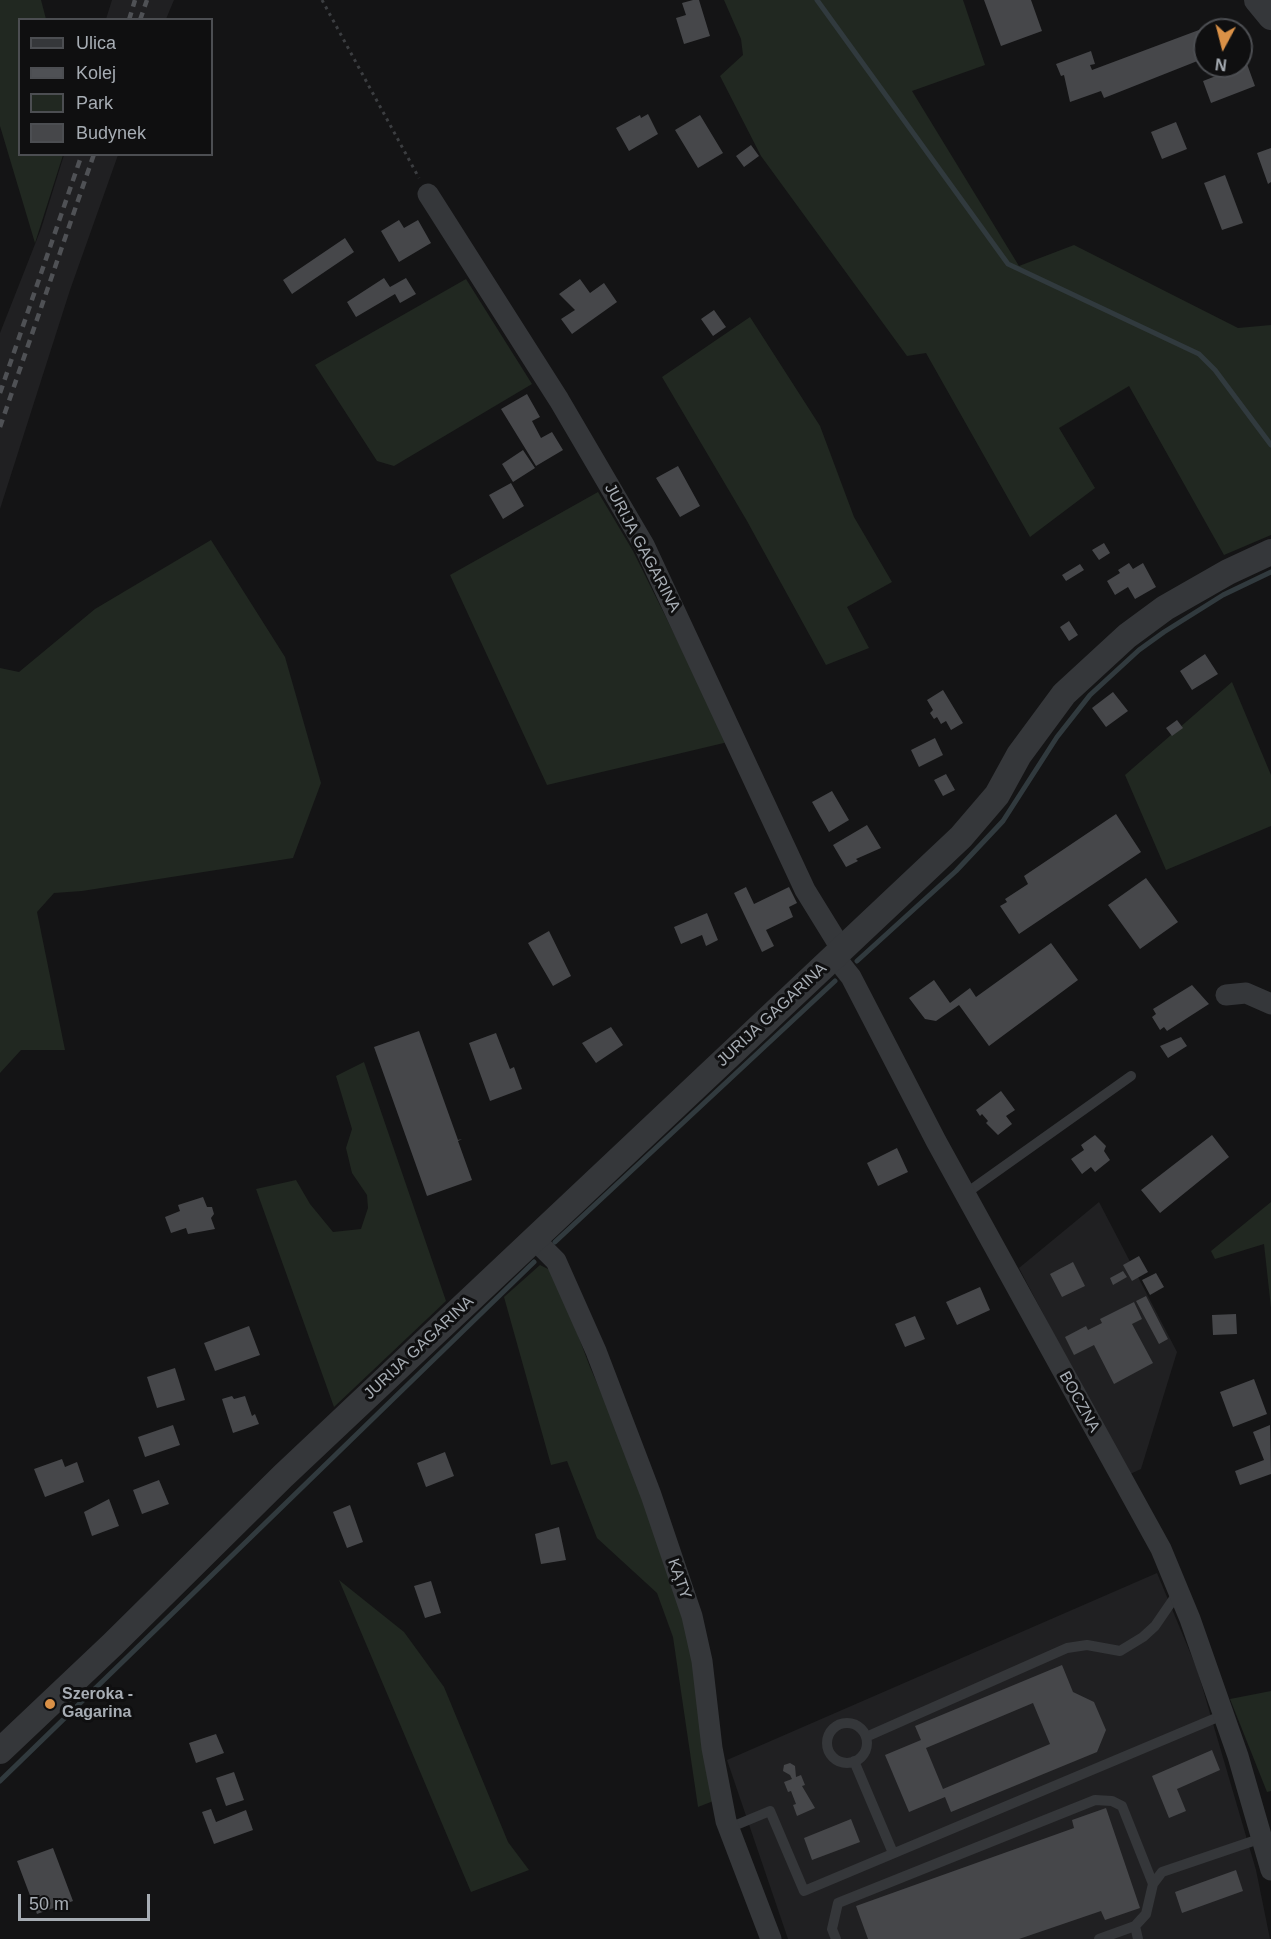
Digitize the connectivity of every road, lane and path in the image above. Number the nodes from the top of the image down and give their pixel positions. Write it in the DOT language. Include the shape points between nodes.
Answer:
graph roads {
  1 [pos="322,0"];
  2 [pos="1257,0"];
  3 [pos="1271,16"];
  4 [pos="428,194"];
  5 [pos="1271,552"];
  6 [pos="839,953"];
  7 [pos="1226,995"];
  8 [pos="1271,1004"];
  9 [pos="1131,1076"];
  10 [pos="965,1194"];
  11 [pos="534,1239"];
  12 [pos="1179,1591"];
  13 [pos="1223,1715"];
  14 [pos="866,1737"];
  15 [pos="0,1751"];
  16 [pos="855,1761"];
  17 [pos="729,1828"];
  18 [pos="1262,1838"];
  19 [pos="893,1853"];
  20 [pos="1271,1870"];
  21 [pos="1153,1884"];
  22 [pos="1135,1926"];
  23 [pos="771,1939"];
  24 [pos="836,1939"];
  25 [pos="1099,1939"];
  26 [pos="1138,1939"];
  1 -- 4 [label="path"];
  2 -- 3 [label="street"];
  4 -- 6 [label="street, JURIJA GAGARINA" via="559,400 644,545 805,890"];
  5 -- 6 [label="street, JURIJA GAGARINA" via="1165,608 1098,662 1064,694 1039,726 980,817"];
  6 -- 10 [label="street, BOCZNA"];
  6 -- 11 [label="street, JURIJA GAGARINA"];
  7 -- 8 [label="street" via="1246,993"];
  9 -- 10 [label="lane"];
  10 -- 12 [label="street, BOCZNA" via="1161,1549"];
  11 -- 15 [label="street, JURIJA GAGARINA" via="282,1476"];
  11 -- 17 [label="street, KĄTY" via="556,1261 596,1351 692,1616"];
  12 -- 13 [label="street, BOCZNA"];
  12 -- 14 [label="lane" via="1155,1626 1120,1650 1087,1645 1067,1648"];
  13 -- 18 [label="street, BOCZNA"];
  13 -- 19 [label="lane"];
  14 -- 16 [label="lane" via="866,1750"];
  14 -- 16 [label="lane" via="858,1727 846,1724 830,1734 827,1746 833,1758 845,1763"];
  16 -- 19 [label="lane"];
  17 -- 19 [label="lane" via="770,1810 804,1891"];
  17 -- 23 [label="street, KĄTY"];
  18 -- 20 [label="street, BOCZNA"];
  18 -- 21 [label="lane" via="1162,1872"];
  21 -- 22 [label="lane" via="1146,1914"];
  21 -- 24 [label="lane" via="1122,1806 1095,1800 838,1903 832,1929"];
  22 -- 25 [label="lane"];
  22 -- 26 [label="lane"];
}
